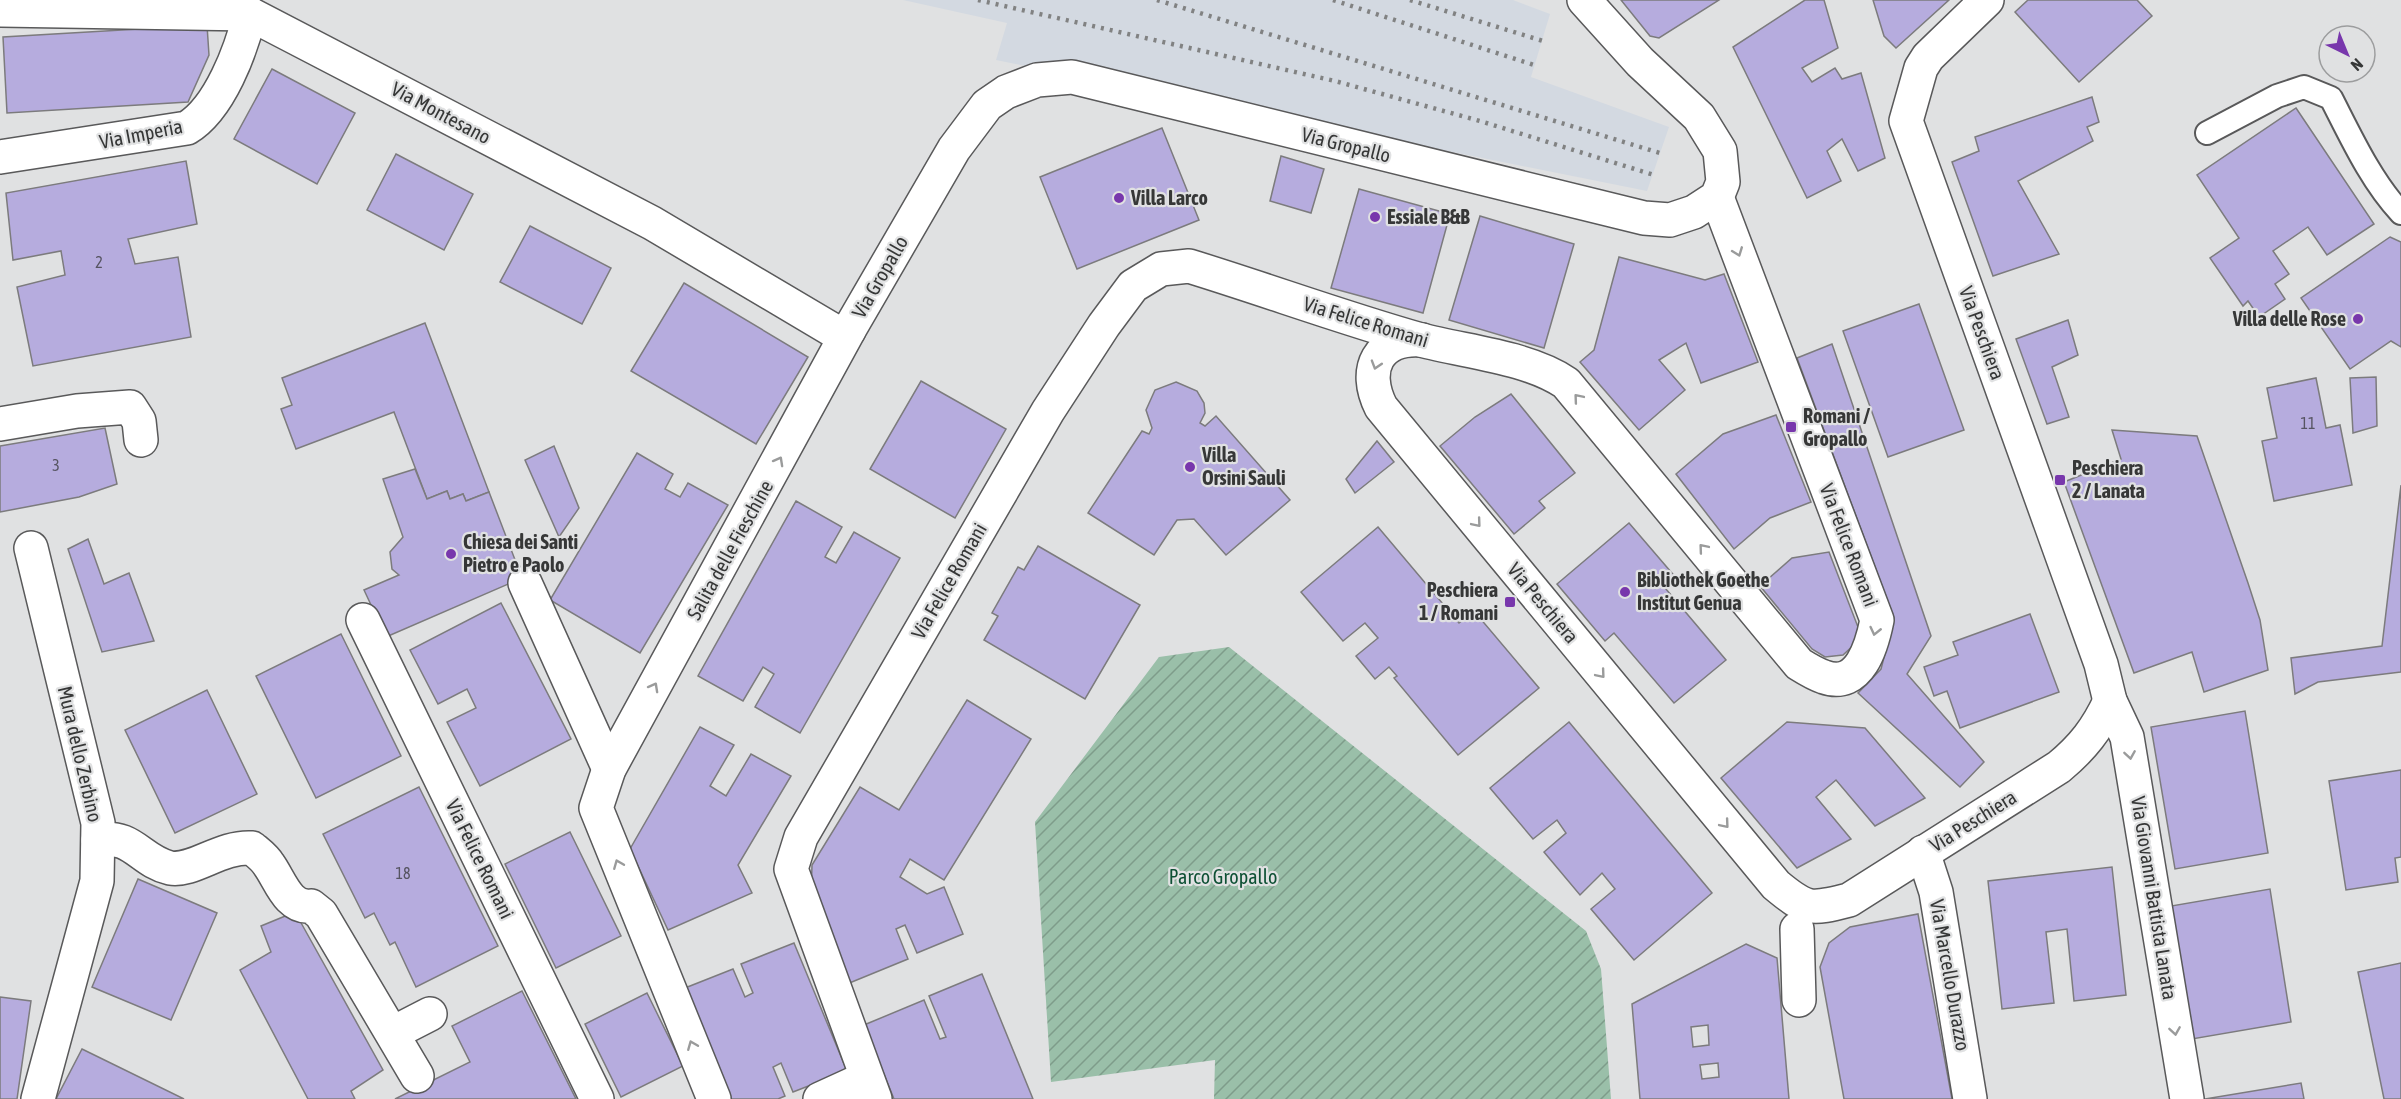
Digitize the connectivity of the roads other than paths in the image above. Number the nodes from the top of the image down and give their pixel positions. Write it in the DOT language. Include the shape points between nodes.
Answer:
graph roads {
  1 [pos="1584,0"];
  2 [pos="1987,0"];
  3 [pos="0,10"];
  4 [pos="250,14"];
  5 [pos="2207,133"];
  6 [pos="0,157"];
  7 [pos="1717,197"];
  8 [pos="2401,213"];
  9 [pos="849,330"];
  10 [pos="1422,340"];
  11 [pos="0,424"];
  12 [pos="141,440"];
  13 [pos="31,548"];
  14 [pos="525,583"];
  15 [pos="363,620"];
  16 [pos="2110,701"];
  17 [pos="609,770"];
  18 [pos="98,840"];
  19 [pos="1923,852"];
  20 [pos="1797,929"];
  21 [pos="1799,1000"];
  22 [pos="430,1014"];
  23 [pos="393,1033"];
  24 [pos="417,1076"];
  25 [pos="870,1089"];
  26 [pos="38,1099"];
  27 [pos="597,1099"];
  28 [pos="714,1099"];
  29 [pos="820,1099"];
  30 [pos="1970,1099"];
  31 [pos="2187,1099"];
  1 -- 7 [label="street" via="1640,62 1699,117 1720,151 1723,182"];
  2 -- 16 [label="street, Via Peschiera" via="1928,57 1921,68 1906,121 2097,652"];
  3 -- 4 [label="street, Via Montesano"];
  4 -- 6 [label="street, Via Imperia" via="242,43 209,109 186,128"];
  4 -- 9 [label="street, Via Montesano" via="652,223 836,332"];
  5 -- 8 [label="lane" via="2277,96 2304,87 2331,98 2358,150"];
  7 -- 9 [label="street, Via Gropallo" via="1694,212 1670,220 1644,218 1072,77 1037,80 1006,92 987,105 954,149"];
  7 -- 10 [label="street, Via Felice Romani, one-way" via="1877,620 1871,650 1858,670 1840,678 1826,678 1799,664 1566,383 1513,362"];
  17 -- 9 [label="street, Salita delle Fieschine, one-way"];
  10 -- 19 [label="street, Via Peschiera, one-way" via="1405,339 1388,346 1376,361 1372,383 1381,407 1776,885 1800,905 1823,907 1849,900"];
  10 -- 25 [label="street, Via Felice Romani" via="1189,266 1161,269 1133,286 1104,325 1048,411 801,837 791,869"];
  11 -- 12 [label="street" via="129,407 139,421"];
  13 -- 18 [label="street, Mura dello Zerbino" via="98,824"];
  14 -- 17 [label="street"];
  15 -- 27 [label="street, Via Felice Romani" via="519,971"];
  16 -- 19 [label="street, Via Peschiera" via="2082,748 2060,767"];
  16 -- 31 [label="street, Via Giovanni Battista Lanata, one-way" via="2127,737"];
  28 -- 17 [label="street, Salita delle Fieschine, one-way" via="596,808"];
  18 -- 23 [label="street" via="112,838 134,846 148,859 170,868 180,868 226,850 252,848 268,863 293,901 311,906 321,914"];
  18 -- 26 [label="street, Mura dello Zerbino" via="97,881"];
  19 -- 30 [label="street, Via Marcello Durazzo" via="1936,892"];
  20 -- 21 [label="street"];
  22 -- 23 [label="street"];
  23 -- 24 [label="street"];
  25 -- 29 [label="street, Via Felice Romani"];
}
